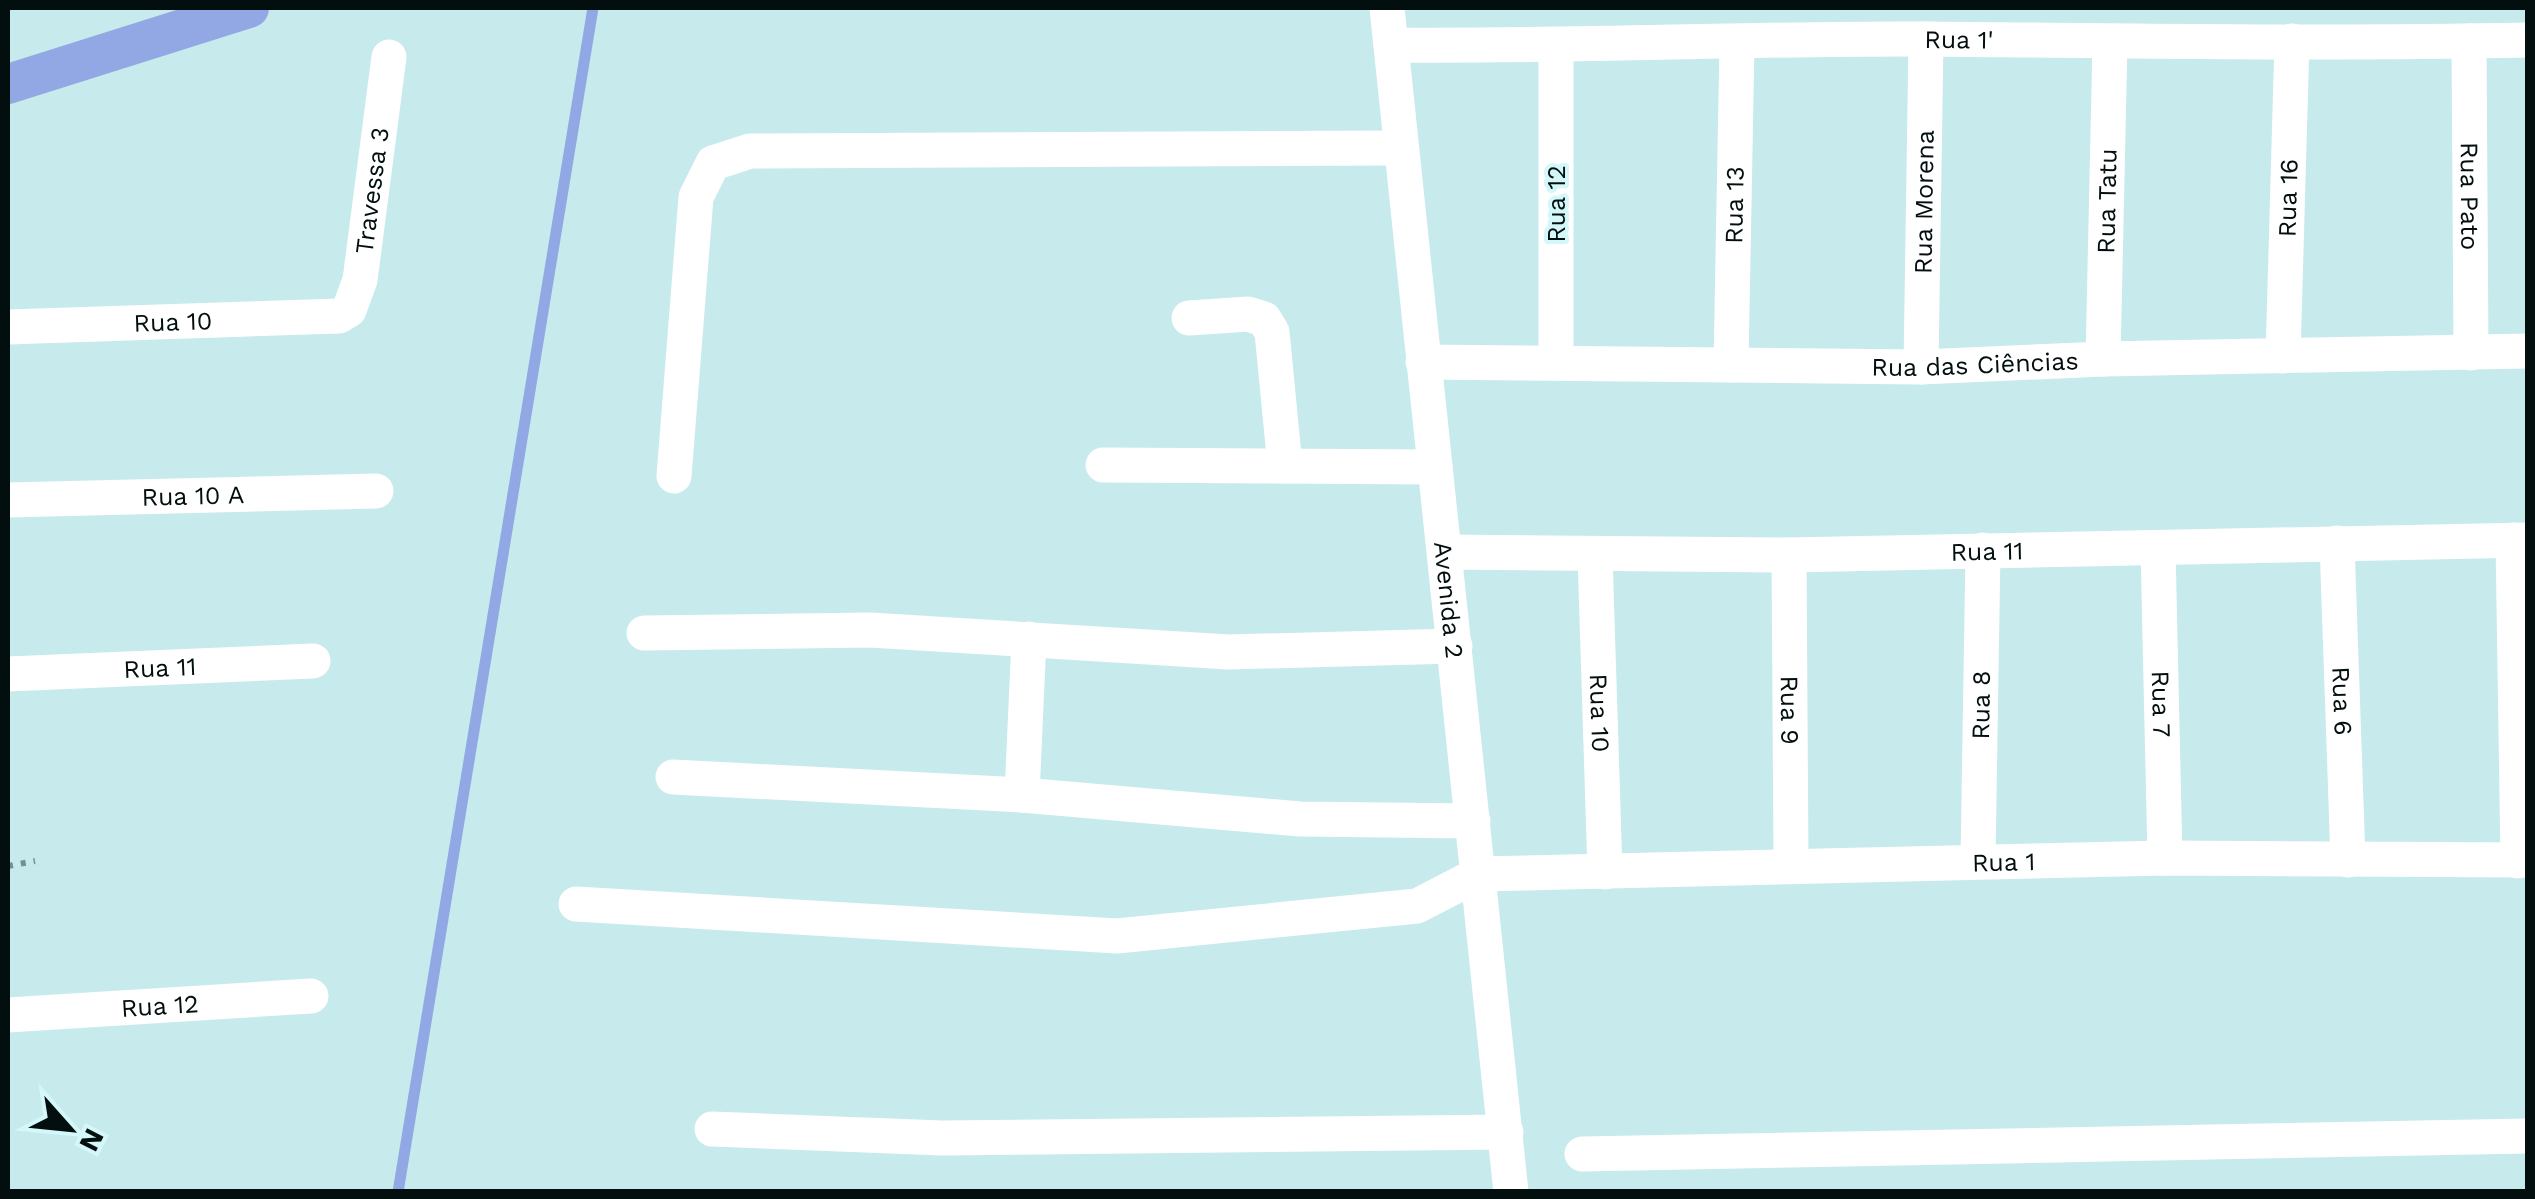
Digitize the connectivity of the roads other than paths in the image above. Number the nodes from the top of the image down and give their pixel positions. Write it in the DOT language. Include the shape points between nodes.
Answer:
graph roads {
  1 [pos="1386,8"];
  2 [pos="1926,39"];
  3 [pos="2528,40"];
  4 [pos="2292,41"];
  5 [pos="2470,41"];
  6 [pos="2110,42"];
  7 [pos="1737,43"];
  8 [pos="1391,45"];
  9 [pos="1556,47"];
  10 [pos="389,57"];
  11 [pos="1401,148"];
  12 [pos="339,316"];
  13 [pos="1189,318"];
  14 [pos="8,327"];
  15 [pos="2528,351"];
  16 [pos="2471,353"];
  17 [pos="2283,356"];
  18 [pos="2103,360"];
  19 [pos="1423,362"];
  20 [pos="1556,362"];
  21 [pos="1731,365"];
  22 [pos="1921,367"];
  23 [pos="1103,465"];
  24 [pos="1285,466"];
  25 [pos="1435,467"];
  26 [pos="674,476"];
  27 [pos="376,491"];
  28 [pos="8,500"];
  29 [pos="2520,540"];
  30 [pos="2337,543"];
  31 [pos="2158,549"];
  32 [pos="1983,550"];
  33 [pos="1445,552"];
  34 [pos="1596,555"];
  35 [pos="1789,556"];
  36 [pos="644,634"];
  37 [pos="1029,639"];
  38 [pos="1455,646"];
  39 [pos="313,661"];
  40 [pos="8,674"];
  41 [pos="673,777"];
  42 [pos="1022,795"];
  43 [pos="1474,821"];
  44 [pos="2165,858"];
  45 [pos="1978,860"];
  46 [pos="2348,860"];
  47 [pos="2523,860"];
  48 [pos="1791,865"];
  49 [pos="1605,872"];
  50 [pos="1478,874"];
  51 [pos="576,904"];
  52 [pos="310,996"];
  53 [pos="8,1015"];
  54 [pos="712,1129"];
  55 [pos="1506,1132"];
  56 [pos="2528,1136"];
  57 [pos="1582,1154"];
  58 [pos="1511,1192"];
  1 -- 8 [label="street, Avenida 2"];
  2 -- 6 [label="street, Rua 1'"];
  2 -- 7 [label="street, Rua 1'"];
  2 -- 22 [label="street, Rua Morena"];
  3 -- 5 [label="street, Rua 1'"];
  4 -- 5 [label="street, Rua 1'"];
  4 -- 6 [label="street, Rua 1'"];
  4 -- 17 [label="street, Rua 16"];
  5 -- 16 [label="street, Rua Pato"];
  6 -- 18 [label="street, Rua Tatu"];
  7 -- 9 [label="street, Rua 1'"];
  7 -- 21 [label="street, Rua 13"];
  8 -- 9 [label="street, Rua 1'"];
  8 -- 11 [label="street, Avenida 2"];
  9 -- 20 [label="street, Rua 12"];
  10 -- 12 [label="street, Travessa 3" via="360,280 350,310"];
  11 -- 19 [label="street, Avenida 2"];
  11 -- 26 [label="street" via="750,151 713,163 696,197"];
  12 -- 14 [label="street, Rua 10"];
  13 -- 24 [label="street" via="1264,319 1272,332"];
  15 -- 16 [label="street, Rua das Ciências"];
  16 -- 17 [label="street, Rua das Ciências"];
  17 -- 18 [label="street, Rua das Ciências"];
  18 -- 22 [label="street, Rua das Ciências"];
  19 -- 20 [label="street, Rua das Ciências"];
  19 -- 25 [label="street, Avenida 2"];
  20 -- 21 [label="street, Rua das Ciências"];
  21 -- 22 [label="street, Rua das Ciências"];
  23 -- 24 [label="street"];
  24 -- 25 [label="street"];
  25 -- 33 [label="street, Avenida 2"];
  27 -- 28 [label="street, Rua 10 A"];
  29 -- 30 [label="street, Rua 11"];
  29 -- 47 [label="street"];
  30 -- 31 [label="street, Rua 11"];
  30 -- 46 [label="street, Rua 6"];
  31 -- 32 [label="street, Rua 11"];
  31 -- 44 [label="street, Rua 7"];
  32 -- 35 [label="street, Rua 11"];
  32 -- 45 [label="street, Rua 8"];
  33 -- 34 [label="street, Rua 11"];
  33 -- 38 [label="street, Avenida 2"];
  34 -- 35 [label="street, Rua 11"];
  34 -- 49 [label="street, Rua 10"];
  35 -- 48 [label="street, Rua 9"];
  36 -- 37 [label="street" via="870,630"];
  37 -- 38 [label="street" via="1230,652"];
  37 -- 42 [label="street"];
  38 -- 43 [label="street, Avenida 2"];
  39 -- 40 [label="street, Rua 11"];
  41 -- 42 [label="street"];
  42 -- 43 [label="street" via="1300,819"];
  43 -- 50 [label="street, Avenida 2"];
  44 -- 45 [label="street, Rua 1"];
  44 -- 46 [label="street, Rua 1"];
  45 -- 48 [label="street, Rua 1"];
  46 -- 47 [label="street, Rua 1"];
  48 -- 49 [label="street, Rua 1"];
  49 -- 50 [label="street, Rua 1"];
  50 -- 51 [label="street" via="1417,906 1117,936"];
  50 -- 55 [label="street, Avenida 2"];
  52 -- 53 [label="street, Rua 12"];
  54 -- 55 [label="street" via="942,1138"];
  55 -- 58 [label="street, Avenida 2"];
  56 -- 57 [label="street"];
}
